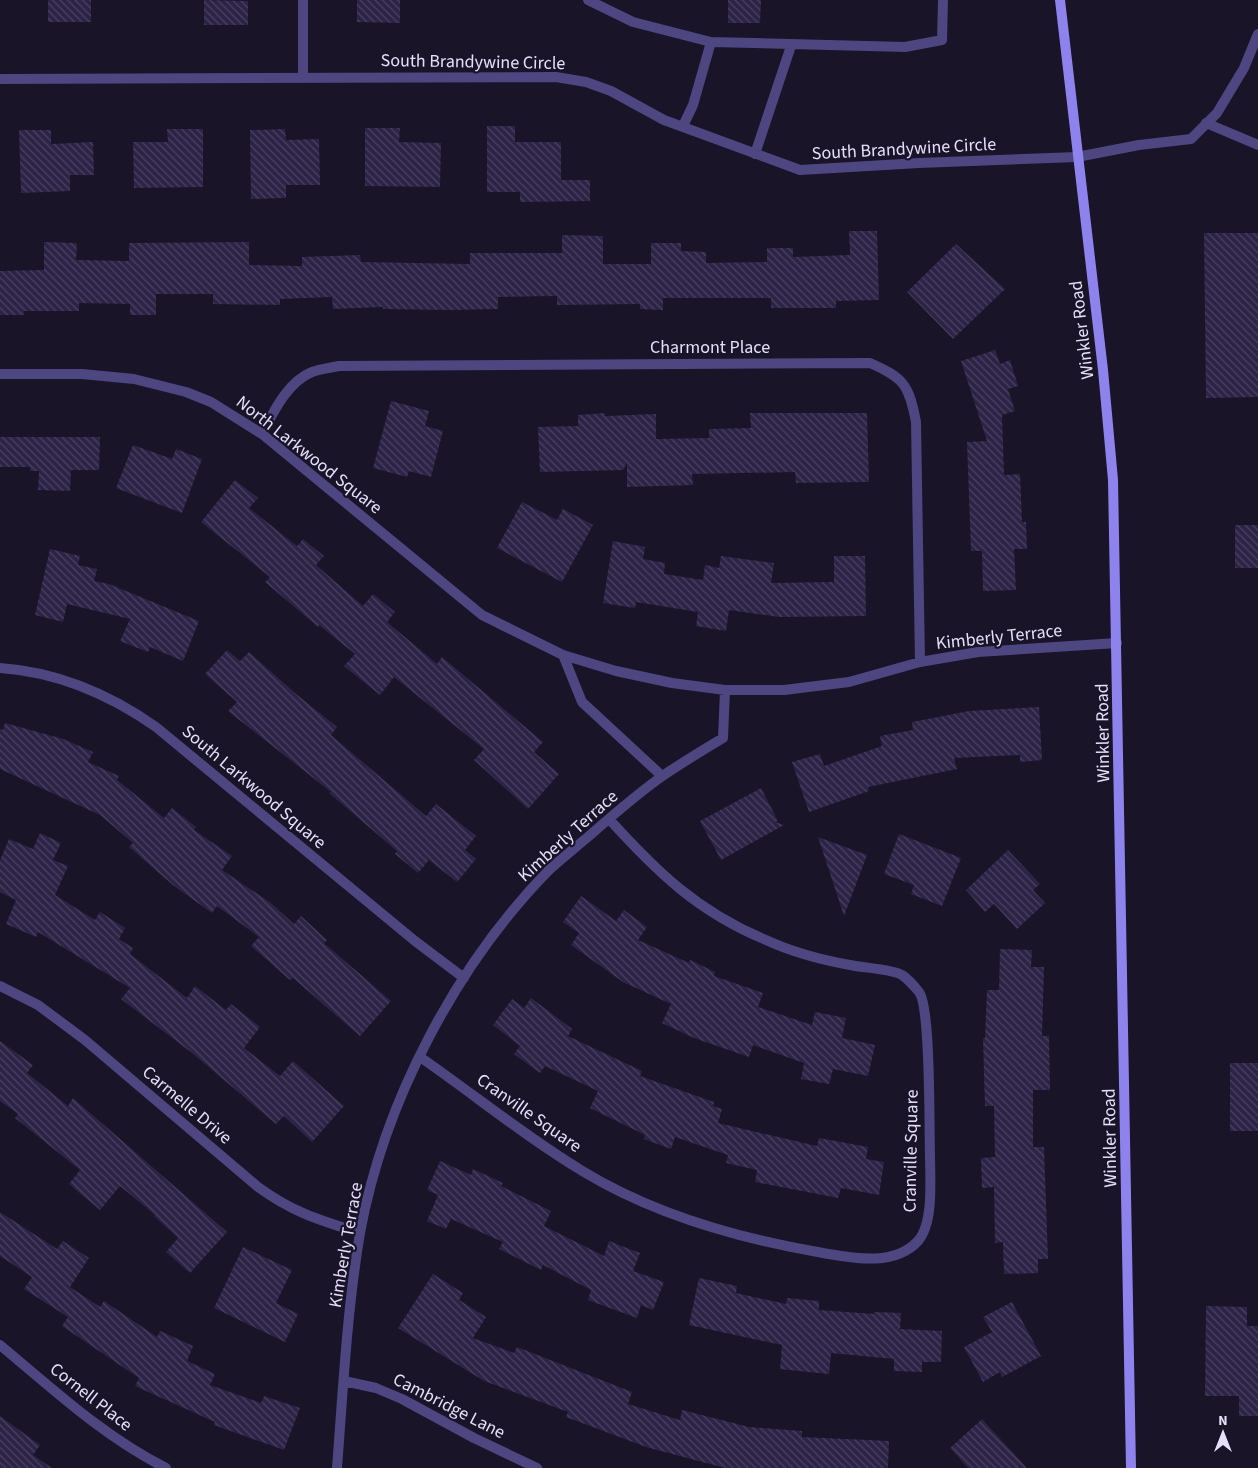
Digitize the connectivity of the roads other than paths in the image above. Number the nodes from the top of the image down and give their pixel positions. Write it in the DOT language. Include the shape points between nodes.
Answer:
graph roads {
  1 [pos="303,0"];
  2 [pos="588,0"];
  3 [pos="943,0"];
  4 [pos="1060,0"];
  5 [pos="1258,34"];
  6 [pos="711,42"];
  7 [pos="791,46"];
  8 [pos="303,77"];
  9 [pos="0,78"];
  10 [pos="1206,123"];
  11 [pos="683,126"];
  12 [pos="1258,146"];
  13 [pos="755,154"];
  14 [pos="1077,157"];
  15 [pos="0,374"];
  16 [pos="262,434"];
  17 [pos="1118,643"];
  18 [pos="563,655"];
  19 [pos="920,662"];
  20 [pos="0,668"];
  21 [pos="725,690"];
  22 [pos="662,776"];
  23 [pos="609,819"];
  24 [pos="464,978"];
  25 [pos="0,986"];
  26 [pos="420,1057"];
  27 [pos="360,1233"];
  28 [pos="0,1345"];
  29 [pos="344,1380"];
  30 [pos="166,1468"];
  31 [pos="337,1468"];
  32 [pos="537,1468"];
  33 [pos="1131,1468"];
  1 -- 8 [label="street"];
  2 -- 6 [label="street" via="633,22"];
  3 -- 7 [label="street" via="942,40 905,48"];
  4 -- 14 [label="street, Winkler Road"];
  5 -- 10 [label="street, South Brandywine Circle" via="1244,68 1217,113"];
  6 -- 7 [label="street"];
  6 -- 11 [label="street" via="693,105"];
  7 -- 13 [label="street"];
  8 -- 9 [label="street, South Brandywine Circle"];
  8 -- 11 [label="street, South Brandywine Circle" via="556,77 586,82 611,91 664,120"];
  10 -- 12 [label="street"];
  10 -- 14 [label="street, South Brandywine Circle" via="1191,138"];
  11 -- 13 [label="street, South Brandywine Circle"];
  13 -- 14 [label="street, South Brandywine Circle" via="800,170"];
  14 -- 17 [label="street, Winkler Road" via="1113,480"];
  15 -- 16 [label="street, North Larkwood Square" via="82,374 160,384 211,402"];
  16 -- 18 [label="street, North Larkwood Square" via="482,615"];
  16 -- 19 [label="street, Charmont Place" via="291,387 311,372 339,366 870,363 896,374 912,397 916,422"];
  17 -- 19 [label="street, Kimberly Terrace" via="978,652"];
  17 -- 33 [label="street, Winkler Road"];
  18 -- 21 [label="street, North Larkwood Square" via="616,671"];
  18 -- 22 [label="street" via="582,702"];
  19 -- 21 [label="street, Kimberly Terrace" via="848,682 784,690"];
  20 -- 24 [label="street, South Larkwood Square" via="70,682 130,709"];
  21 -- 22 [label="street, Kimberly Terrace" via="723,738"];
  22 -- 23 [label="street, Kimberly Terrace"];
  23 -- 24 [label="street, Kimberly Terrace" via="551,868 526,895"];
  23 -- 26 [label="street, Cranville Square" via="669,882 742,929 796,951 847,965 901,974 921,994 927,1022 930,1185 928,1216 919,1240 898,1255 845,1257 782,1246 695,1222 611,1187 586,1173 540,1144"];
  24 -- 26 [label="street, Kimberly Terrace"];
  25 -- 27 [label="street, Carmelle Drive" via="38,1005 85,1040 281,1203 305,1216"];
  26 -- 27 [label="street, Kimberly Terrace" via="392,1120 374,1174"];
  27 -- 29 [label="street, Kimberly Terrace"];
  28 -- 30 [label="street, Cornell Place" via="127,1447"];
  29 -- 31 [label="street, Kimberly Terrace"];
  29 -- 32 [label="street, Cambridge Lane" via="402,1399"];
}
